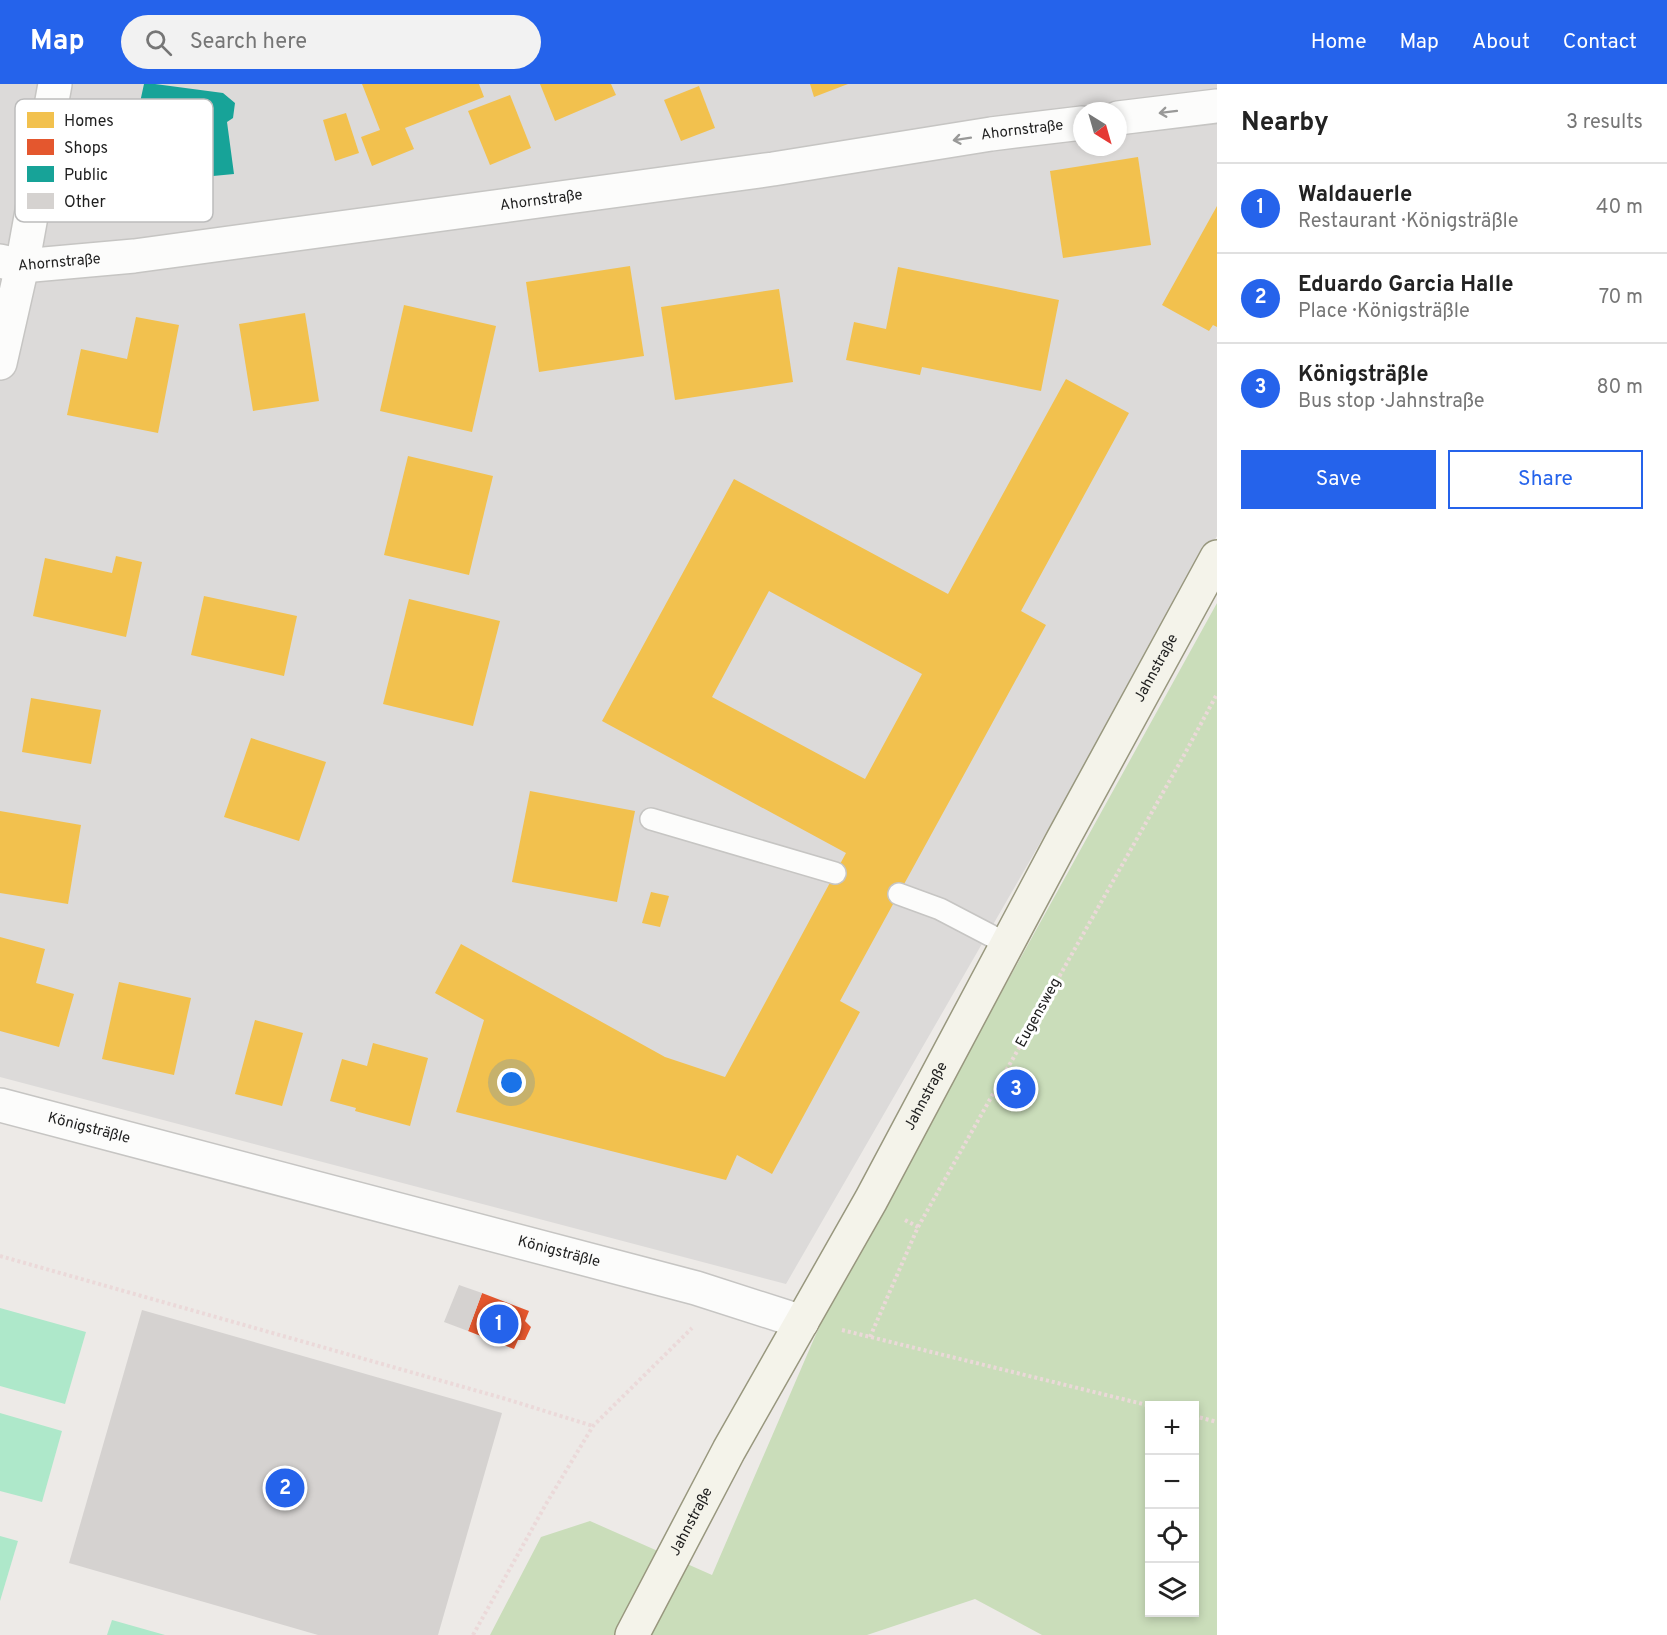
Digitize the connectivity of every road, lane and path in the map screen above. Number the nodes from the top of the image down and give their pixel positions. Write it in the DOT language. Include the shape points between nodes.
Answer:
graph roads {
  1 [pos="55,84"];
  2 [pos="51,99"];
  3 [pos="1217,106"];
  4 [pos="1127,117"];
  5 [pos="1073,124"];
  6 [pos="21,222"];
  7 [pos="11,263"];
  8 [pos="0,363"];
  9 [pos="1217,557"];
  10 [pos="1217,694"];
  11 [pos="651,819"];
  12 [pos="835,873"];
  13 [pos="899,894"];
  14 [pos="1007,944"];
  15 [pos="0,1105"];
  16 [pos="0,1256"];
  17 [pos="718,1294"];
  18 [pos="802,1322"];
  19 [pos="870,1337"];
  20 [pos="1145,1405"];
  21 [pos="1199,1417"];
  22 [pos="1217,1422"];
  23 [pos="593,1426"];
  24 [pos="472,1635"];
  25 [pos="632,1635"];
  1 -- 2 [label="street"];
  3 -- 4 [label="street, one-way"];
  5 -- 7 [label="street, Ahornstraße, one-way" via="134,256"];
  6 -- 7 [label="street"];
  7 -- 8 [label="street"];
  9 -- 14 [label="main road, Jahnstraße"];
  10 -- 19 [label="path, Eugensweg" via="918,1227"];
  11 -- 12 [label="lane"];
  13 -- 14 [label="lane" via="940,909"];
  14 -- 18 [label="main road, Jahnstraße"];
  15 -- 17 [label="street, Königsträßle"];
  16 -- 23 [label="path"];
  17 -- 18 [label="street, Königsträßle"];
  17 -- 23 [label="path" via="686,1335"];
  18 -- 19 [label="path"];
  18 -- 25 [label="main road, Jahnstraße" via="729,1450"];
  19 -- 20 [label="path"];
  21 -- 22 [label="path"];
  23 -- 24 [label="path"];
}
